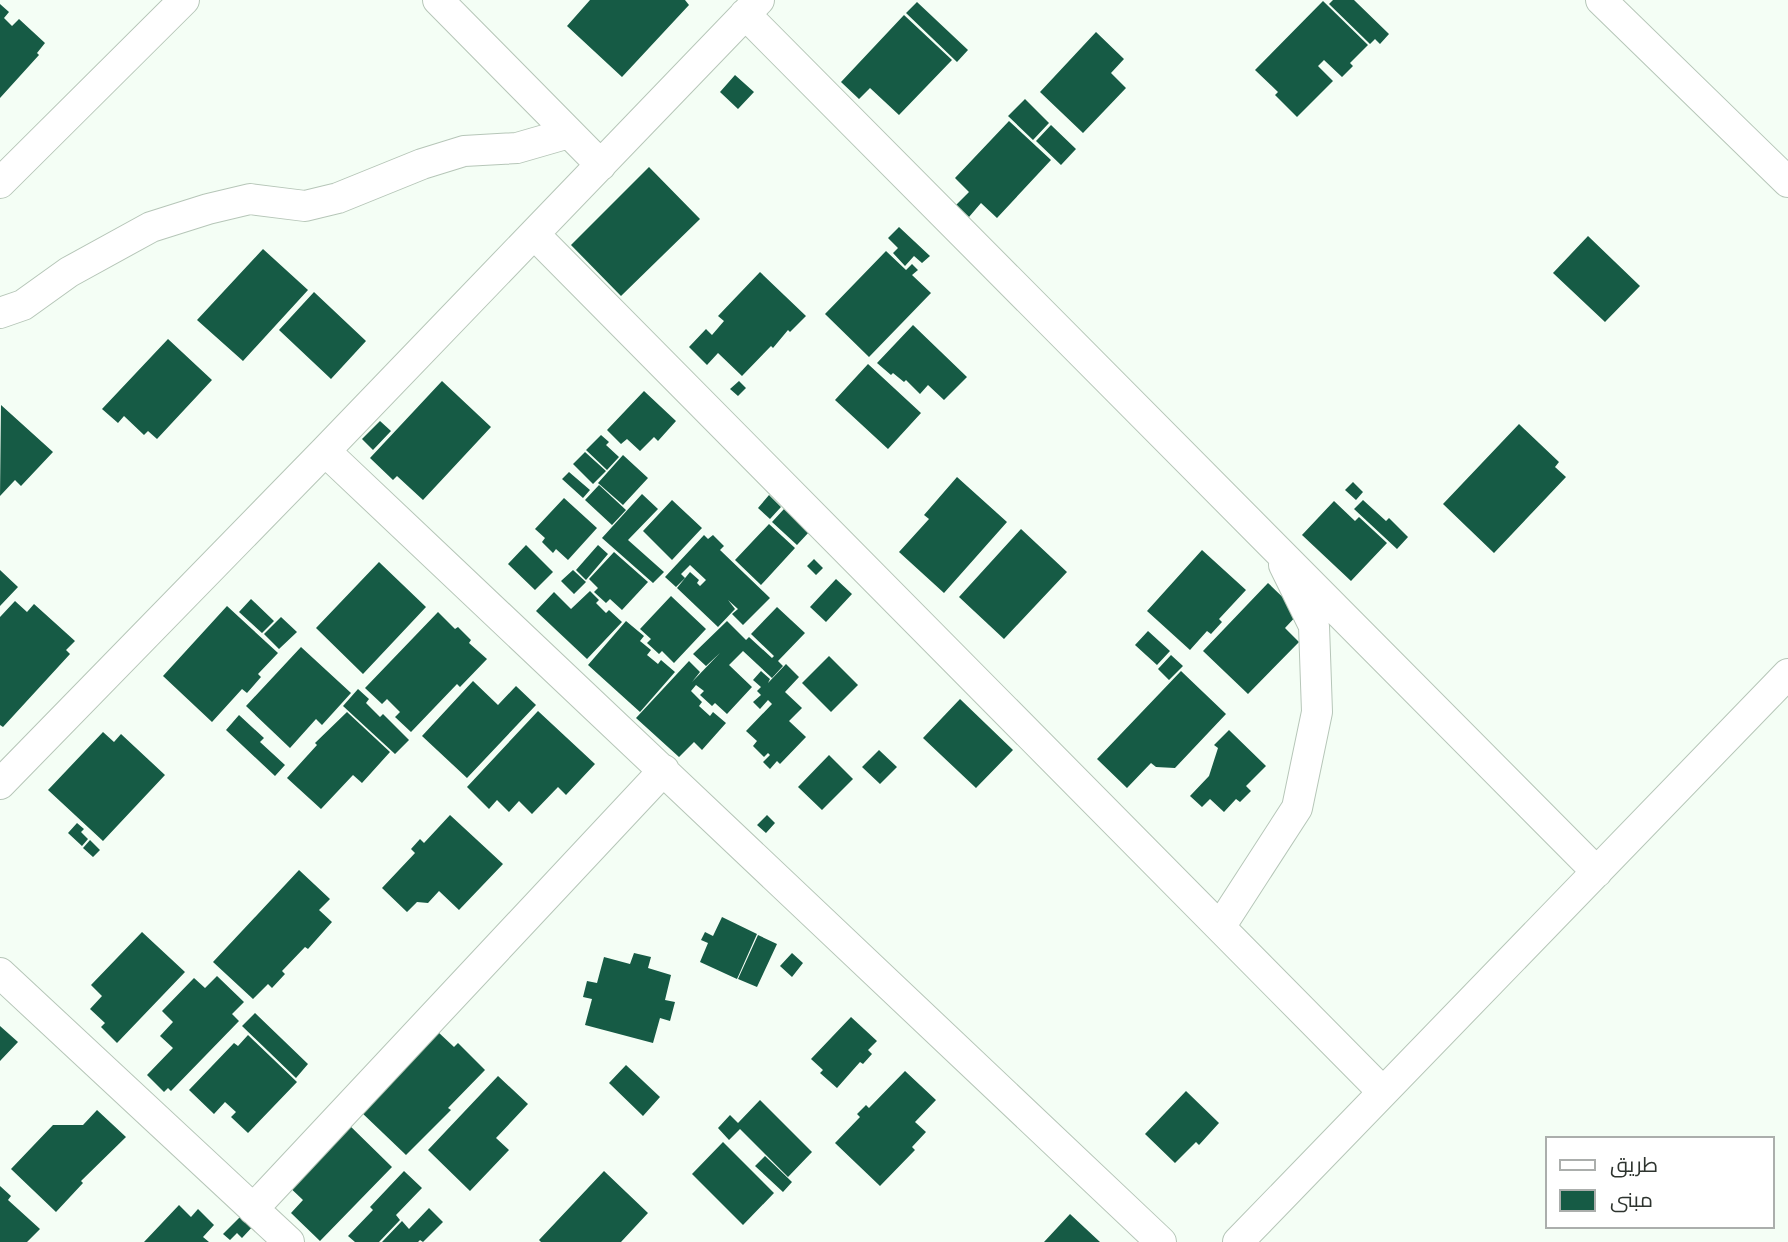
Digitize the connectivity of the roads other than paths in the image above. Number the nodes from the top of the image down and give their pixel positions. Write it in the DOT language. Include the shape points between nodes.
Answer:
graph roads {
  1 [pos="184,0"];
  2 [pos="438,0"];
  3 [pos="1601,0"];
  4 [pos="752,7"];
  5 [pos="569,133"];
  6 [pos="601,165"];
  7 [pos="0,183"];
  8 [pos="1788,183"];
  9 [pos="534,234"];
  10 [pos="0,313"];
  11 [pos="325,451"];
  12 [pos="1273,543"];
  13 [pos="1788,674"];
  14 [pos="663,770"];
  15 [pos="2,779"];
  16 [pos="1597,872"];
  17 [pos="1220,927"];
  18 [pos="0,972"];
  19 [pos="1382,1091"];
  20 [pos="253,1209"];
  21 [pos="289,1242"];
  22 [pos="1161,1242"];
  23 [pos="1238,1242"];
  1 -- 7 [label="street"];
  2 -- 5 [label="street"];
  3 -- 8 [label="street"];
  4 -- 6 [label="street"];
  4 -- 12 [label="street"];
  5 -- 6 [label="street"];
  5 -- 10 [label="street" via="517,148 464,151 305,206 250,199 151,227 69,272 23,305"];
  6 -- 9 [label="street"];
  9 -- 11 [label="street"];
  9 -- 17 [label="street"];
  11 -- 14 [label="street"];
  11 -- 15 [label="street"];
  12 -- 16 [label="street"];
  12 -- 17 [label="street" via="1314,626 1317,712 1297,808"];
  13 -- 16 [label="street"];
  14 -- 20 [label="street"];
  14 -- 22 [label="street"];
  16 -- 19 [label="street"];
  17 -- 19 [label="street"];
  18 -- 20 [label="street"];
  19 -- 23 [label="street"];
  20 -- 21 [label="street"];
}
